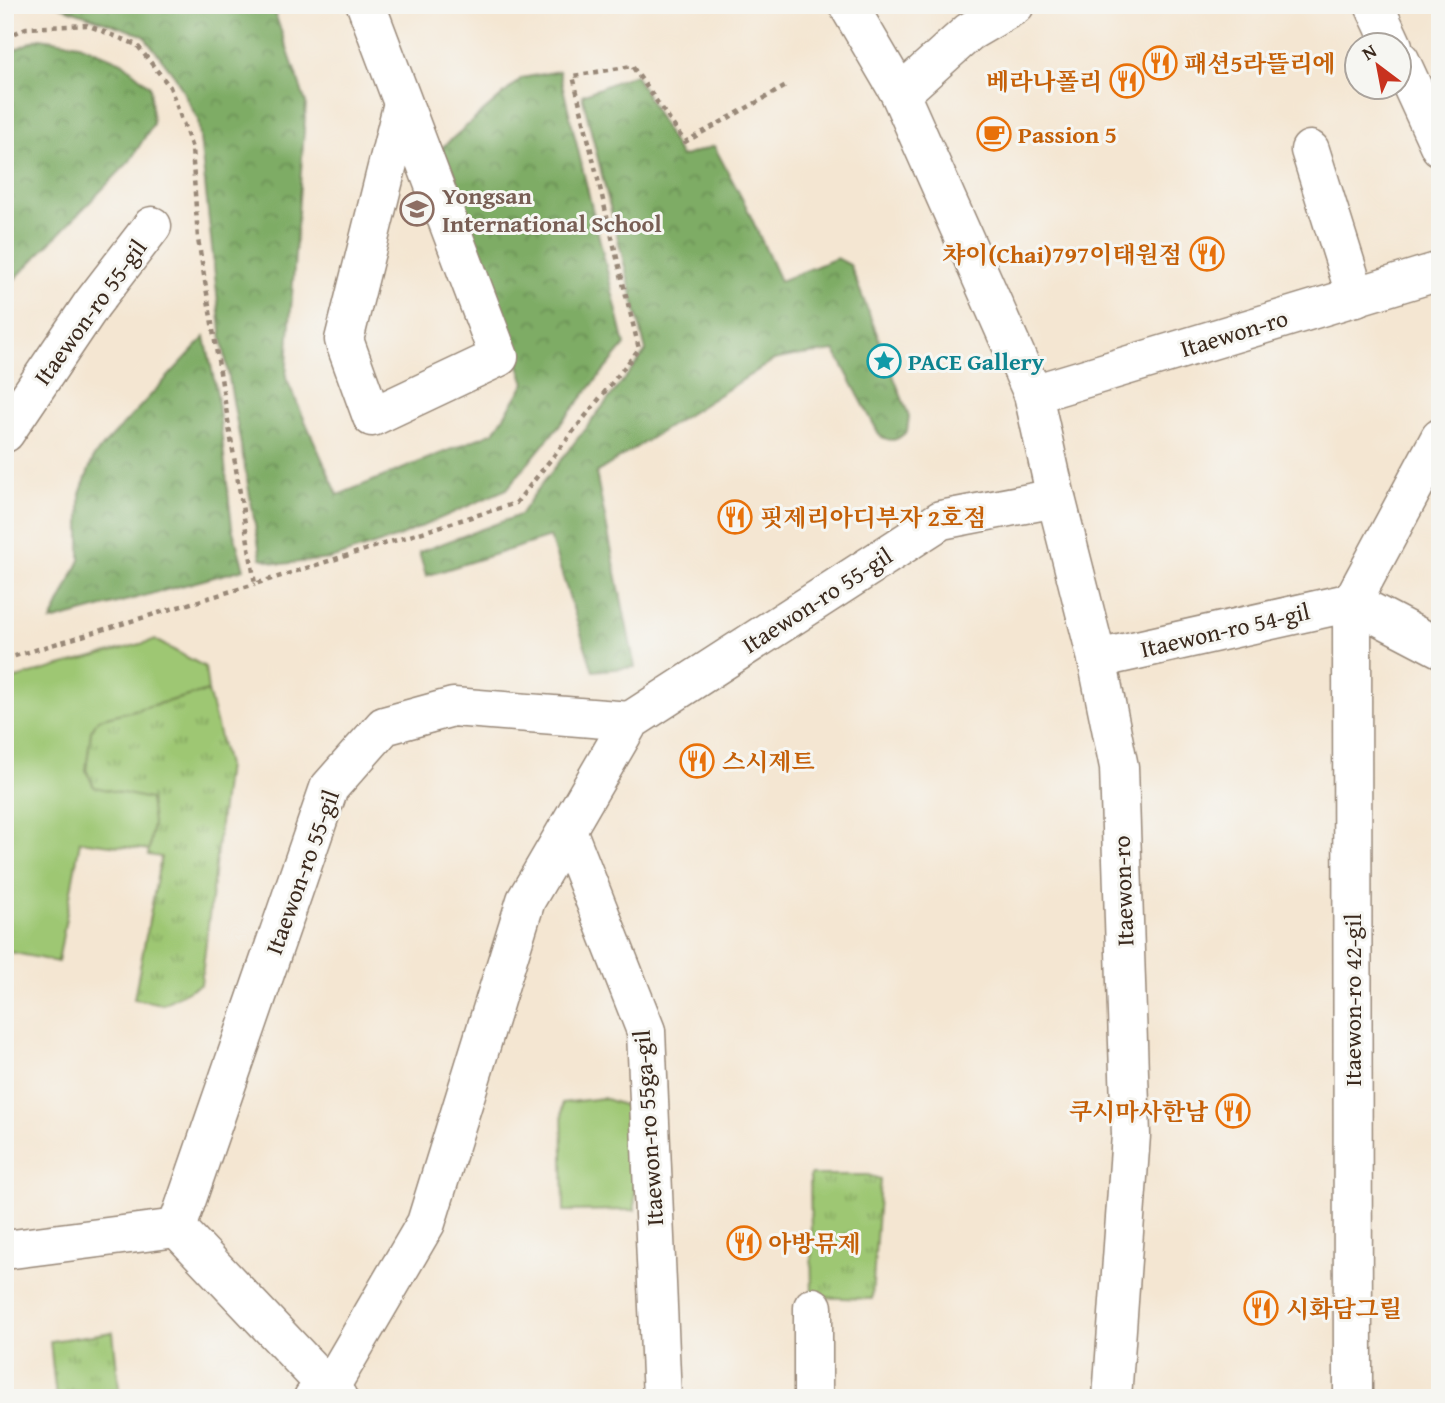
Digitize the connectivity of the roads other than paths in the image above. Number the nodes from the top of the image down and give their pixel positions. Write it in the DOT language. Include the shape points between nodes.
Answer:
graph roads {
  1 [pos="366,5"];
  2 [pos="848,5"];
  3 [pos="1015,5"];
  4 [pos="1374,5"];
  5 [pos="1387,32"];
  6 [pos="1414,92"];
  7 [pos="900,94"];
  8 [pos="402,107"];
  9 [pos="1440,147"];
  10 [pos="1310,150"];
  11 [pos="152,226"];
  12 [pos="1440,271"];
  13 [pos="1356,297"];
  14 [pos="1033,394"];
  15 [pos="5,433"];
  16 [pos="1440,438"];
  17 [pos="1056,498"];
  18 [pos="1352,602"];
  19 [pos="1440,648"];
  20 [pos="1097,659"];
  21 [pos="630,721"];
  22 [pos="567,830"];
  23 [pos="177,1228"];
  24 [pos="5,1250"];
  25 [pos="813,1307"];
  26 [pos="326,1395"];
  27 [pos="662,1398"];
  28 [pos="813,1398"];
  29 [pos="1112,1398"];
  30 [pos="1353,1398"];
  1 -- 8 [label="street"];
  2 -- 7 [label="street, Itaewon-ro"];
  3 -- 7 [label="street" via="969,32"];
  4 -- 5 [label="street"];
  6 -- 9 [label="street"];
  7 -- 14 [label="street, Itaewon-ro"];
  8 -- 8 [label="street" via="344,340 372,416 499,357"];
  10 -- 13 [label="street"];
  11 -- 15 [label="street, Itaewon-ro 55-gil" via="92,304"];
  12 -- 13 [label="street, Itaewon-ro"];
  13 -- 14 [label="street, Itaewon-ro"];
  14 -- 17 [label="street, Itaewon-ro"];
  16 -- 18 [label="street"];
  17 -- 20 [label="street, Itaewon-ro"];
  17 -- 21 [label="street, Itaewon-ro 55-gil" via="941,520"];
  18 -- 19 [label="street"];
  18 -- 20 [label="street, Itaewon-ro 54-gil"];
  18 -- 30 [label="street, Itaewon-ro 42-gil"];
  20 -- 29 [label="street, Itaewon-ro" via="1119,767 1131,1135"];
  21 -- 22 [label="street, Itaewon-ro 55-gil"];
  21 -- 23 [label="street, Itaewon-ro 55-gil" via="453,707 384,726 329,788"];
  22 -- 26 [label="street, Itaewon-ro 55-gil" via="526,900 426,1223"];
  22 -- 27 [label="street, Itaewon-ro 55ga-gil" via="646,1031"];
  23 -- 24 [label="street"];
  23 -- 26 [label="street, Itaewon-ro 55-gil"];
  25 -- 28 [label="street"];
}
